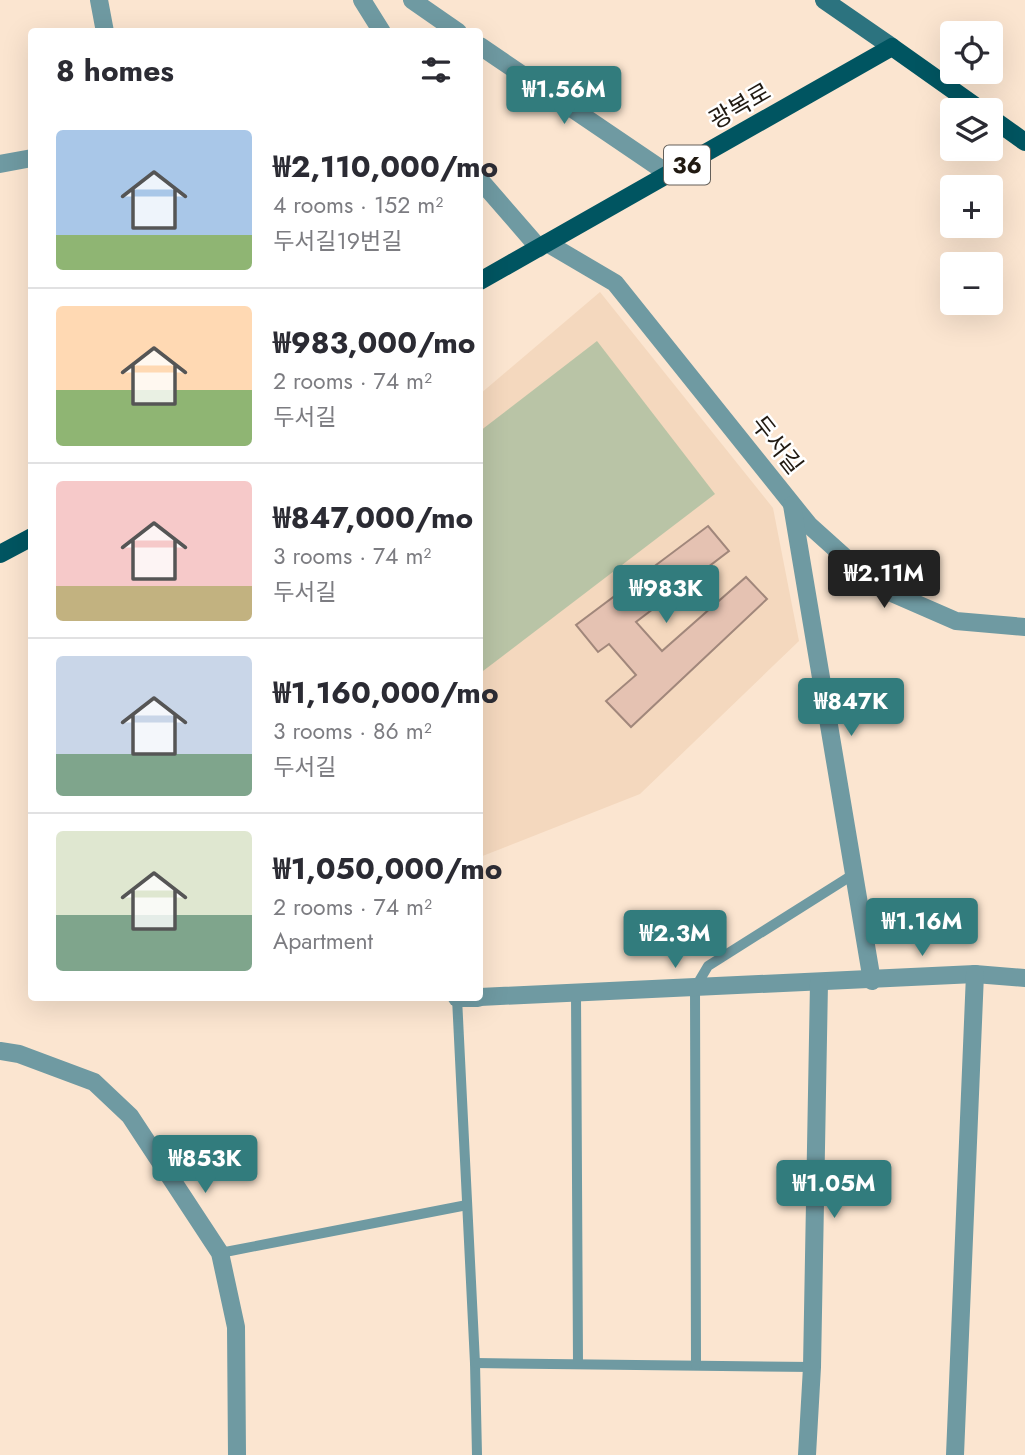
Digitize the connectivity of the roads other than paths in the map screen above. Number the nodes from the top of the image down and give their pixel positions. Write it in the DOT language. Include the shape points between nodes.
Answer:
graph roads {
  1 [pos="99,0"];
  2 [pos="362,0"];
  3 [pos="412,0"];
  4 [pos="824,0"];
  5 [pos="104,28"];
  6 [pos="380,28"];
  7 [pos="452,28"];
  8 [pos="892,47"];
  9 [pos="483,48"];
  10 [pos="964,98"];
  11 [pos="1003,126"];
  12 [pos="1025,142"];
  13 [pos="28,159"];
  14 [pos="0,164"];
  15 [pos="670,175"];
  16 [pos="483,183"];
  17 [pos="543,245"];
  18 [pos="483,279"];
  19 [pos="791,502"];
  20 [pos="28,539"];
  21 [pos="0,555"];
  22 [pos="1025,627"];
  23 [pos="854,874"];
  24 [pos="975,974"];
  25 [pos="1025,978"];
  26 [pos="872,981"];
  27 [pos="819,983"];
  28 [pos="695,988"];
  29 [pos="576,993"];
  30 [pos="483,998"];
  31 [pos="457,1001"];
  32 [pos="0,1051"];
  33 [pos="467,1205"];
  34 [pos="220,1253"];
  35 [pos="475,1363"];
  36 [pos="578,1364"];
  37 [pos="696,1366"];
  38 [pos="812,1367"];
  39 [pos="237,1455"];
  40 [pos="477,1455"];
  41 [pos="807,1455"];
  42 [pos="955,1455"];
  1 -- 5 [label="street"];
  2 -- 6 [label="street"];
  3 -- 7 [label="street"];
  4 -- 8 [label="street"];
  8 -- 10 [label="main road"];
  8 -- 15 [label="main road, 광복로 / 36"];
  9 -- 15 [label="street"];
  11 -- 12 [label="main road"];
  13 -- 14 [label="street"];
  15 -- 17 [label="main road, 광복로 / 36"];
  16 -- 17 [label="street"];
  17 -- 18 [label="main road, 광복로 / 36"];
  17 -- 19 [label="street, 두서길" via="615,283"];
  19 -- 22 [label="street" via="809,525 878,587 956,621"];
  19 -- 23 [label="street, 두서길"];
  20 -- 21 [label="main road"];
  23 -- 26 [label="street, 두서길"];
  23 -- 28 [label="lane" via="708,967"];
  24 -- 25 [label="street"];
  24 -- 26 [label="street"];
  24 -- 42 [label="street"];
  26 -- 27 [label="street"];
  27 -- 28 [label="street"];
  27 -- 38 [label="street"];
  28 -- 29 [label="street"];
  28 -- 37 [label="lane"];
  29 -- 30 [label="street"];
  29 -- 36 [label="lane"];
  31 -- 33 [label="lane"];
  32 -- 34 [label="street" via="94,1082 130,1116"];
  33 -- 34 [label="lane"];
  33 -- 35 [label="lane"];
  34 -- 39 [label="street" via="236,1327"];
  35 -- 36 [label="lane"];
  35 -- 40 [label="lane"];
  36 -- 37 [label="lane"];
  37 -- 38 [label="lane"];
  38 -- 41 [label="street"];
}
